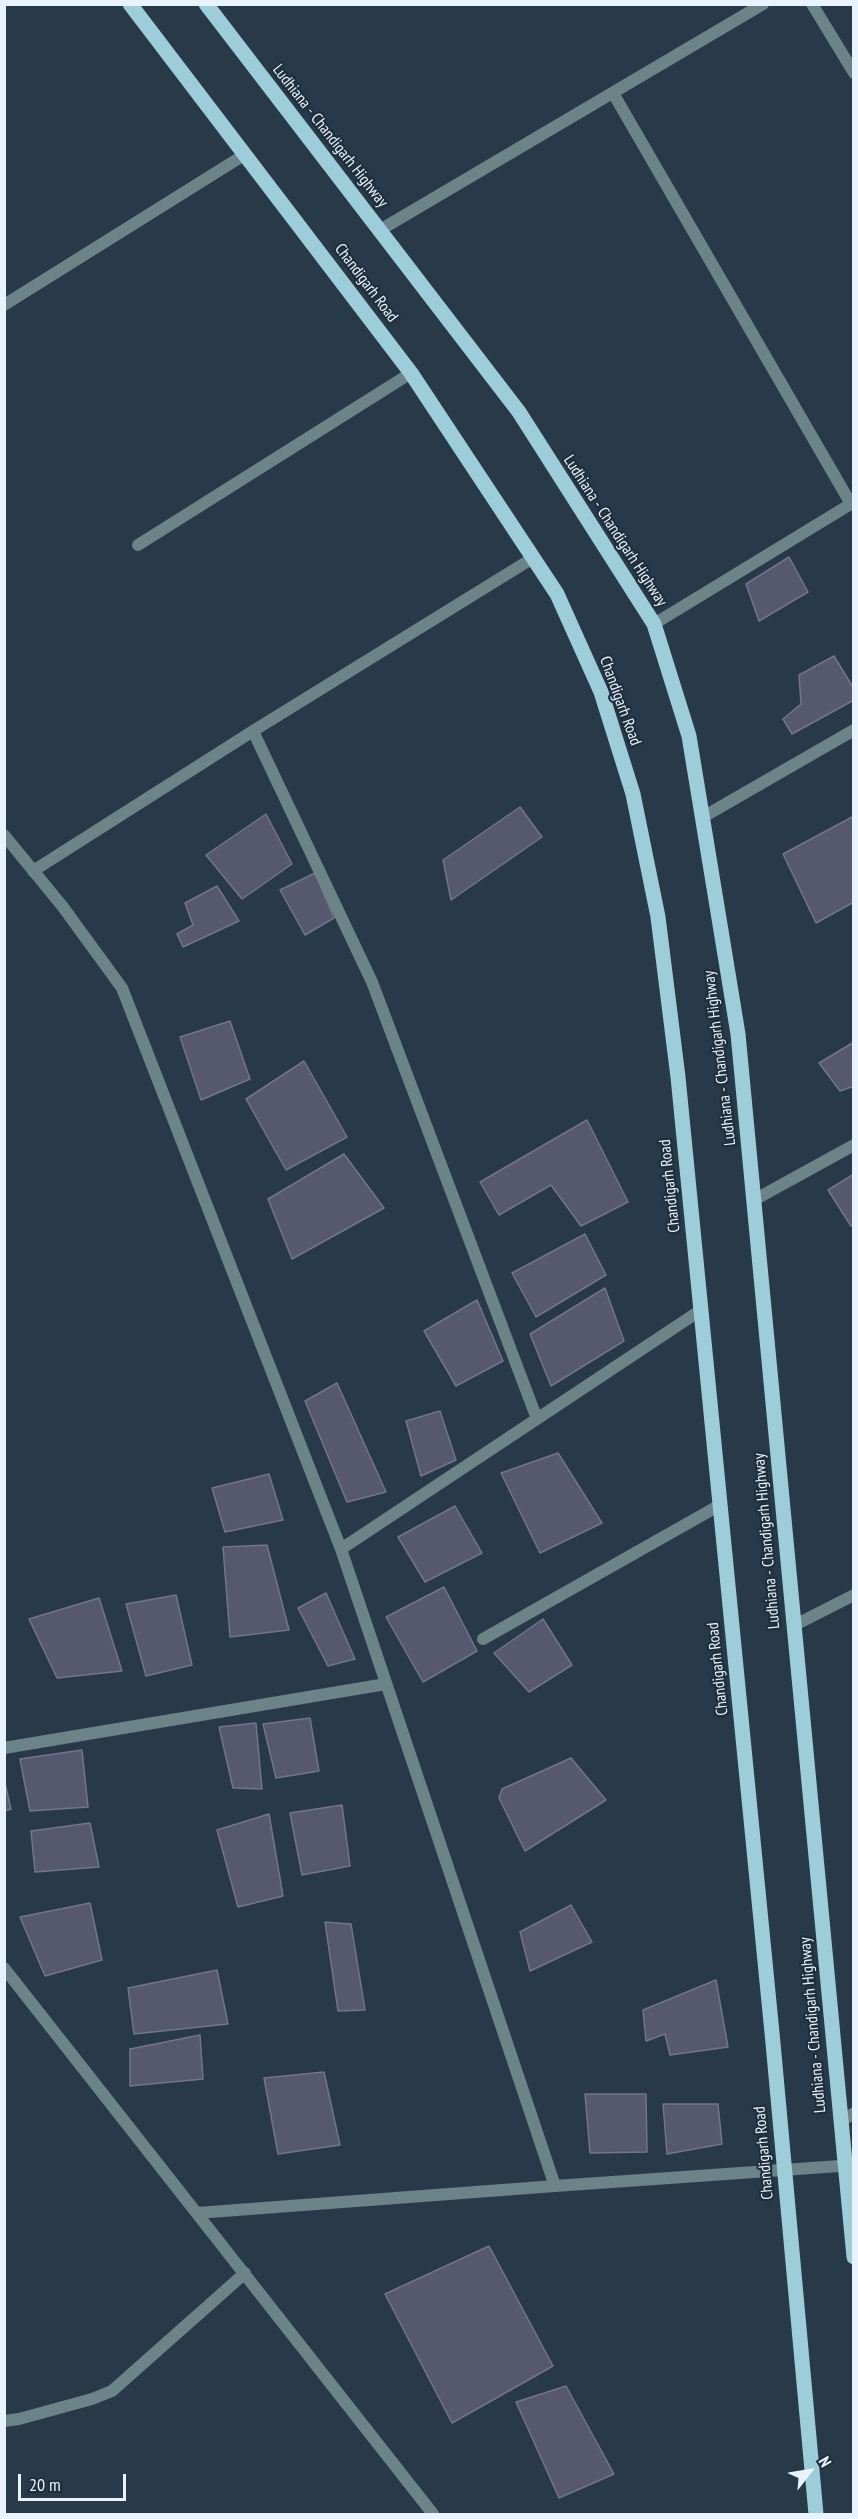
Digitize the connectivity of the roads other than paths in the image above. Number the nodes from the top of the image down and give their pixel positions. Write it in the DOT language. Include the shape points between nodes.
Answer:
graph roads {
  1 [pos="130,4"];
  2 [pos="206,4"];
  3 [pos="763,4"];
  4 [pos="812,4"];
  5 [pos="854,73"];
  6 [pos="613,93"];
  7 [pos="244,155"];
  8 [pos="380,230"];
  9 [pos="4,305"];
  10 [pos="411,373"];
  11 [pos="852,503"];
  12 [pos="138,545"];
  13 [pos="533,558"];
  14 [pos="654,624"];
  15 [pos="854,730"];
  16 [pos="254,731"];
  17 [pos="703,817"];
  18 [pos="5,836"];
  19 [pos="33,871"];
  20 [pos="854,1145"];
  21 [pos="754,1200"];
  22 [pos="701,1310"];
  23 [pos="537,1419"];
  24 [pos="720,1505"];
  25 [pos="341,1549"];
  26 [pos="854,1595"];
  27 [pos="794,1626"];
  28 [pos="483,1639"];
  29 [pos="386,1684"];
  30 [pos="4,1748"];
  31 [pos="5,1969"];
  32 [pos="847,2117"];
  33 [pos="849,2165"];
  34 [pos="783,2170"];
  35 [pos="555,2186"];
  36 [pos="197,2213"];
  37 [pos="854,2257"];
  38 [pos="245,2273"];
  39 [pos="4,2421"];
  40 [pos="434,2514"];
  41 [pos="816,2514"];
  1 -- 7 [label="main road, Chandigarh Road"];
  2 -- 8 [label="main road, Ludhiana - Chandigarh Highway"];
  3 -- 6 [label="street"];
  4 -- 5 [label="street"];
  6 -- 8 [label="street"];
  6 -- 11 [label="street"];
  7 -- 9 [label="street"];
  7 -- 10 [label="main road, Chandigarh Road"];
  8 -- 14 [label="main road, Ludhiana - Chandigarh Highway" via="519,412"];
  10 -- 12 [label="street"];
  10 -- 13 [label="main road, Chandigarh Road"];
  11 -- 14 [label="street"];
  13 -- 16 [label="street"];
  13 -- 22 [label="main road, Chandigarh Road" via="557,594 601,692 633,794 658,917"];
  14 -- 17 [label="main road, Ludhiana - Chandigarh Highway" via="689,736"];
  15 -- 17 [label="street"];
  16 -- 19 [label="street"];
  16 -- 23 [label="street" via="372,982"];
  17 -- 21 [label="main road, Ludhiana - Chandigarh Highway" via="738,1034"];
  18 -- 19 [label="street"];
  19 -- 25 [label="street" via="122,988"];
  20 -- 21 [label="street"];
  21 -- 27 [label="main road, Ludhiana - Chandigarh Highway"];
  22 -- 23 [label="street"];
  22 -- 24 [label="main road, Chandigarh Road"];
  23 -- 25 [label="street"];
  24 -- 28 [label="street"];
  24 -- 34 [label="main road, Chandigarh Road"];
  25 -- 29 [label="street"];
  26 -- 27 [label="street"];
  27 -- 32 [label="main road, Ludhiana - Chandigarh Highway"];
  29 -- 30 [label="street"];
  29 -- 35 [label="street"];
  31 -- 36 [label="street"];
  32 -- 33 [label="main road, Ludhiana - Chandigarh Highway"];
  33 -- 34 [label="street"];
  33 -- 37 [label="main road, Ludhiana - Chandigarh Highway"];
  34 -- 35 [label="street"];
  34 -- 41 [label="main road, Chandigarh Road"];
  35 -- 36 [label="street"];
  36 -- 38 [label="street"];
  38 -- 39 [label="street" via="112,2391"];
  38 -- 40 [label="street"];
}
